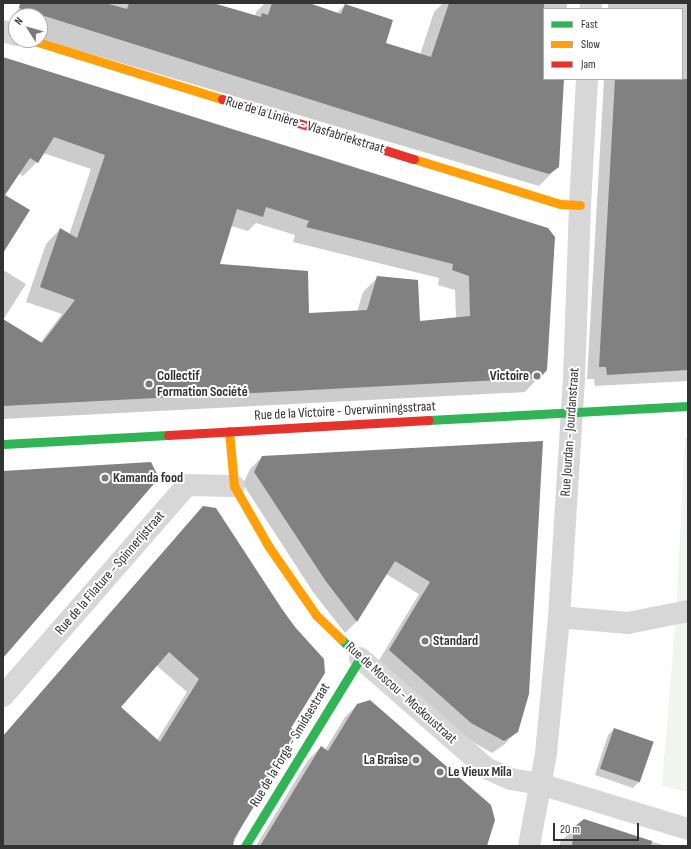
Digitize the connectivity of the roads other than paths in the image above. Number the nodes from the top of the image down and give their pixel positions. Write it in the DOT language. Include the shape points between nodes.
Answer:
graph roads {
  1 [pos="48,45"];
  2 [pos="587,80"];
  3 [pos="580,205"];
  4 [pos="688,406"];
  5 [pos="571,412"];
  6 [pos="229,431"];
  7 [pos="3,444"];
  8 [pos="234,486"];
  9 [pos="688,611"];
  10 [pos="559,617"];
  11 [pos="360,658"];
  12 [pos="3,696"];
  13 [pos="540,784"];
  14 [pos="688,829"];
  15 [pos="245,846"];
  16 [pos="529,846"];
  1 -- 3 [label="street, Rue de la Linière - Vlasfabriekstraat" via="560,204"];
  2 -- 3 [label="street, Rue Jourdan - Jourdanstraat"];
  3 -- 5 [label="street, Rue Jourdan - Jourdanstraat"];
  4 -- 5 [label="street, Rue de la Victoire - Overwinningsstraat"];
  5 -- 6 [label="street, Rue de la Victoire - Overwinningsstraat"];
  5 -- 10 [label="street, Rue Jourdan - Jourdanstraat"];
  6 -- 7 [label="street, Rue de la Victoire - Overwinningsstraat"];
  6 -- 8 [label="street, Rue de Moscou - Moskoustraat"];
  8 -- 11 [label="street, Rue de Moscou - Moskoustraat" via="269,547 316,614"];
  8 -- 12 [label="street, Rue de la Filature - Spinnerijstraat" via="187,485"];
  9 -- 10 [label="street" via="628,623"];
  10 -- 13 [label="street, Rue Jourdan - Jourdanstraat" via="546,753"];
  11 -- 13 [label="street, Rue de Moscou - Moskoustraat" via="486,768 511,779"];
  11 -- 15 [label="street, Rue de la Forge - Smidsestraat"];
  13 -- 14 [label="street, Rue de Moscou - Moskoustraat"];
  13 -- 16 [label="street, Rue Jourdan - Jourdanstraat"];
}
